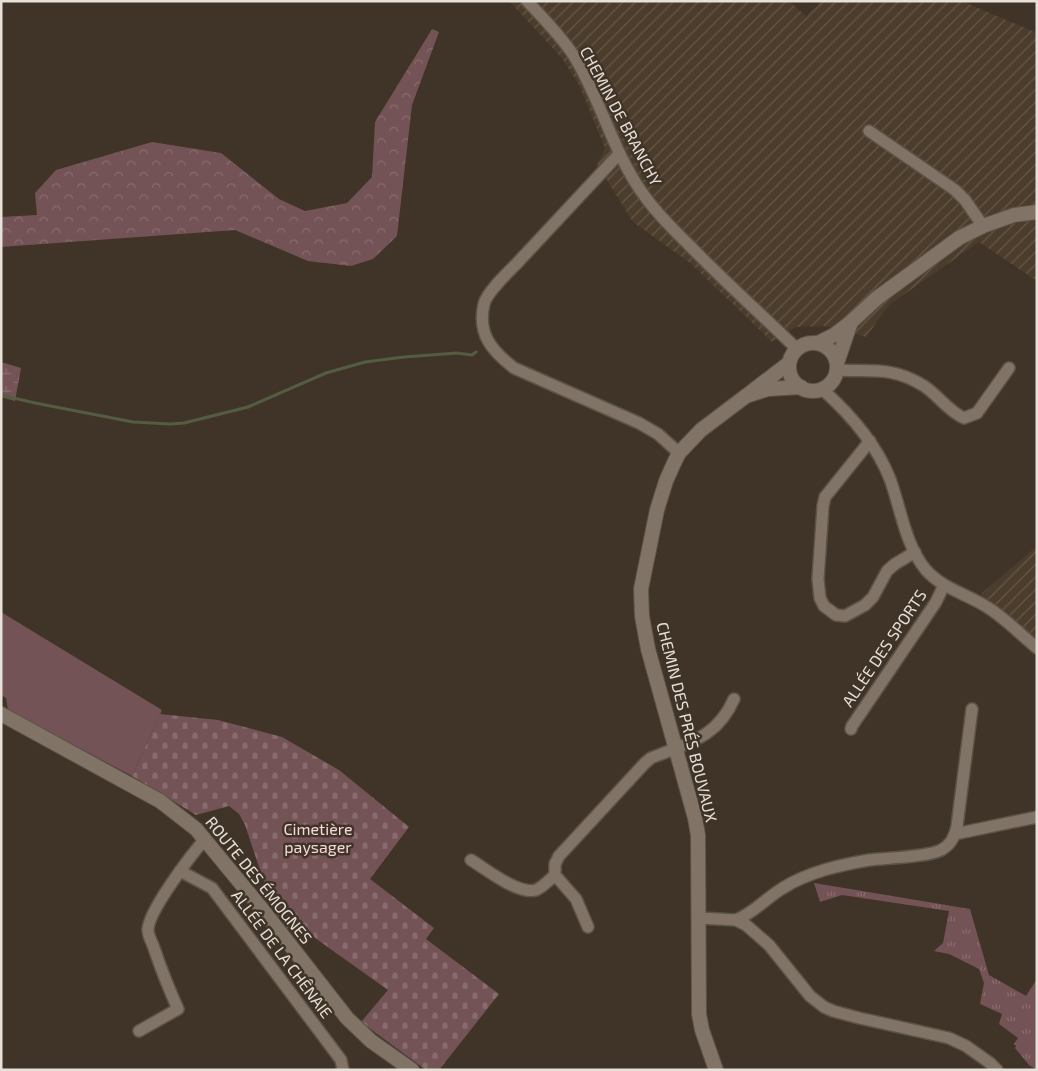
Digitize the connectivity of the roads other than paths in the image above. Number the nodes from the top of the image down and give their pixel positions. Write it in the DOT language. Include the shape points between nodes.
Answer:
graph roads {
  1 [pos="527,1"];
  2 [pos="869,131"];
  3 [pos="620,154"];
  4 [pos="1037,212"];
  5 [pos="982,226"];
  6 [pos="851,322"];
  7 [pos="818,343"];
  8 [pos="796,349"];
  9 [pos="789,363"];
  10 [pos="837,366"];
  11 [pos="1009,368"];
  12 [pos="801,387"];
  13 [pos="822,389"];
  14 [pos="746,396"];
  15 [pos="870,441"];
  16 [pos="679,453"];
  17 [pos="915,552"];
  18 [pos="944,585"];
  19 [pos="1037,648"];
  20 [pos="734,699"];
  21 [pos="972,710"];
  22 [pos="1,714"];
  23 [pos="851,729"];
  24 [pos="676,748"];
  25 [pos="1037,817"];
  26 [pos="955,834"];
  27 [pos="204,839"];
  28 [pos="471,860"];
  29 [pos="180,871"];
  30 [pos="555,875"];
  31 [pos="698,918"];
  32 [pos="736,920"];
  33 [pos="588,928"];
  34 [pos="139,1031"];
  35 [pos="342,1070"];
  36 [pos="412,1070"];
  37 [pos="716,1070"];
  38 [pos="997,1070"];
  1 -- 3 [label="street, CHEMIN DE BRANCHY" via="574,56"];
  2 -- 5 [label="street" via="955,190"];
  3 -- 8 [label="street, CHEMIN DE BRANCHY" via="646,198 667,223"];
  3 -- 16 [label="street" via="484,301 484,329 489,345 514,368 639,423 658,434"];
  4 -- 5 [label="street" via="1014,215"];
  5 -- 6 [label="street" via="959,238 906,276"];
  6 -- 7 [label="street"];
  6 -- 10 [label="street"];
  7 -- 8 [label="street" via="810,342"];
  7 -- 10 [label="street" via="832,352"];
  8 -- 9 [label="street"];
  9 -- 12 [label="street" via="791,377"];
  9 -- 14 [label="street, CHEMIN DES PRÉS BOUVAUX"];
  10 -- 11 [label="street" via="885,370 907,377 926,387 955,414 964,418 977,413"];
  10 -- 13 [label="street" via="832,382"];
  12 -- 13 [label="street"];
  12 -- 14 [label="street"];
  13 -- 15 [label="street"];
  14 -- 16 [label="street, CHEMIN DES PRÉS BOUVAUX" via="702,430"];
  15 -- 17 [label="street" via="889,478"];
  15 -- 17 [label="street" via="825,497 822,506 818,579 824,606 836,615 855,612 873,597 887,571"];
  16 -- 24 [label="street, CHEMIN DES PRÉS BOUVAUX" via="657,510 641,589 648,649"];
  17 -- 18 [label="street" via="926,570"];
  18 -- 19 [label="street" via="989,608"];
  18 -- 23 [label="street, ALLÉE DES SPORTS" via="936,602"];
  20 -- 24 [label="street" via="729,712 712,731"];
  21 -- 26 [label="street"];
  22 -- 27 [label="street, ROUTE DES ÉMOGNES" via="160,801"];
  24 -- 30 [label="street" via="645,763 559,856"];
  24 -- 31 [label="street, CHEMIN DES PRÉS BOUVAUX" via="698,836"];
  25 -- 26 [label="street"];
  26 -- 32 [label="street" via="951,842 939,851 869,860 799,879"];
  27 -- 29 [label="street"];
  27 -- 36 [label="street, ROUTE DES ÉMOGNES" via="347,1018 371,1041"];
  28 -- 30 [label="street" via="526,890 543,886"];
  29 -- 34 [label="street" via="148,929 178,1009"];
  29 -- 35 [label="street, ALLÉE DE LA CHÊNAIE" via="212,888 341,1060"];
  30 -- 33 [label="street" via="576,899"];
  31 -- 32 [label="street"];
  31 -- 37 [label="street, CHEMIN DES PRÉS BOUVAUX" via="699,1014"];
  32 -- 38 [label="street" via="761,937 810,996 824,1007 949,1038 966,1046"];
}
